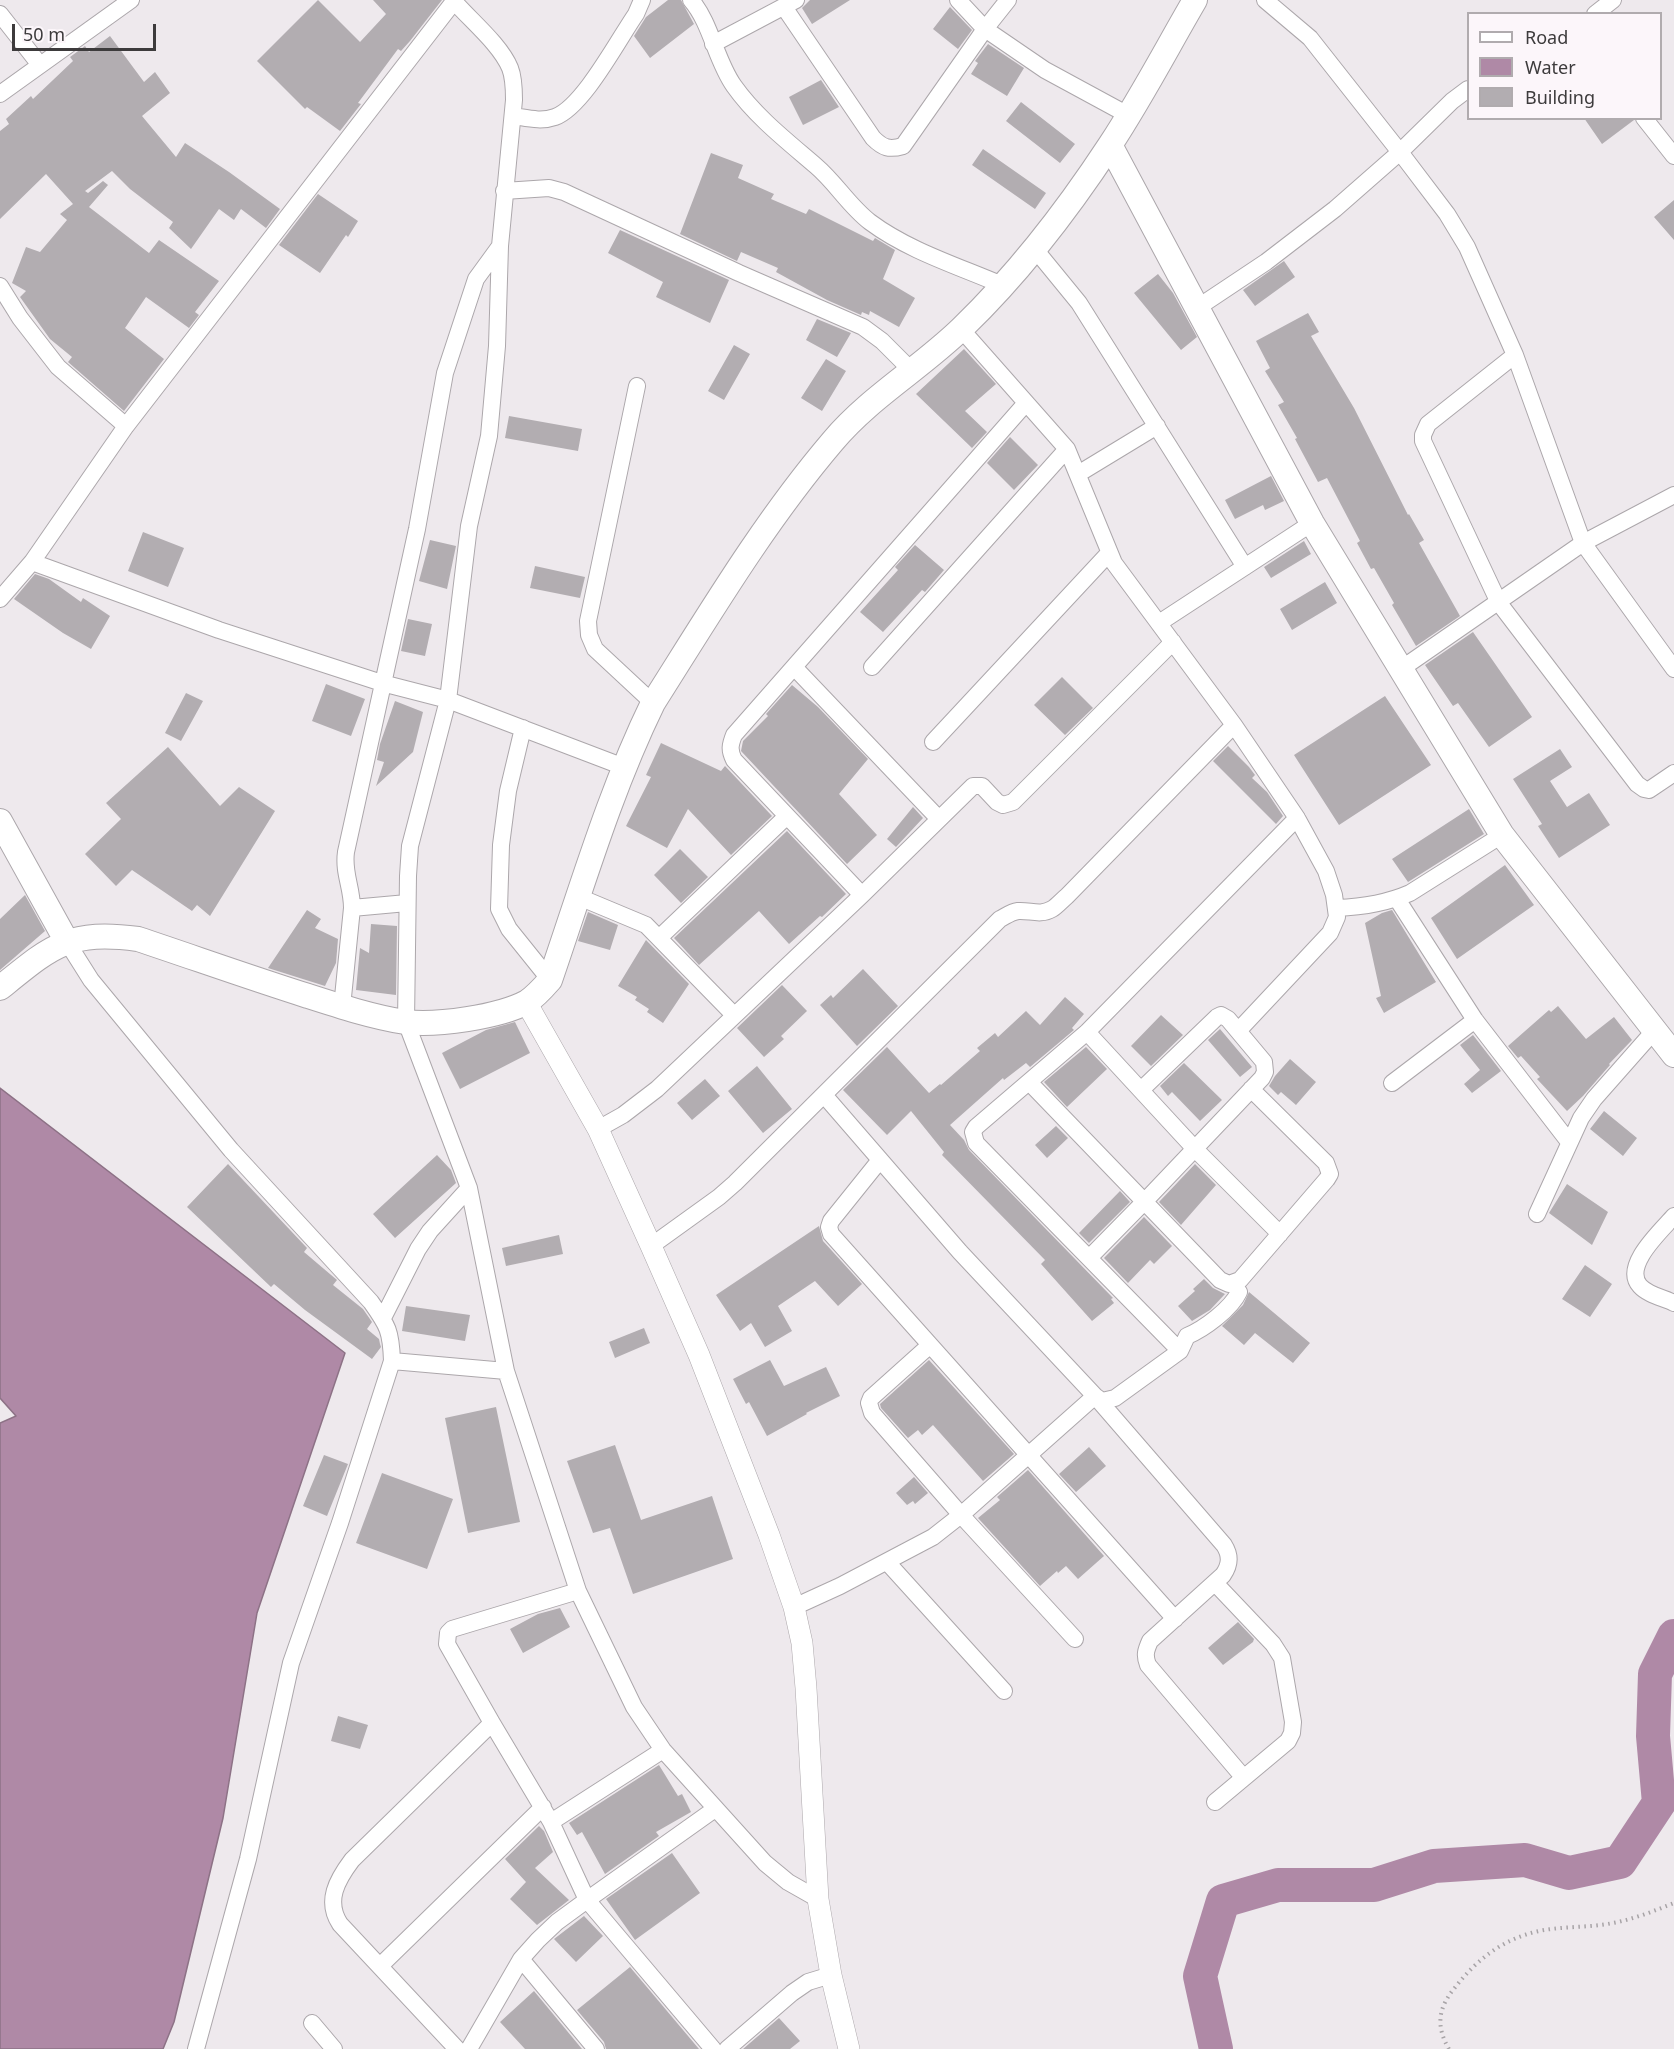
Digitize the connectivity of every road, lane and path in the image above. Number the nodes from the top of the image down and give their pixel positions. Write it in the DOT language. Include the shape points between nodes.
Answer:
graph roads {
  1 [pos="131,0"];
  2 [pos="642,0"];
  3 [pos="691,0"];
  4 [pos="958,0"];
  5 [pos="1008,0"];
  6 [pos="1196,0"];
  7 [pos="1265,0"];
  8 [pos="1613,0"];
  9 [pos="454,1"];
  10 [pos="790,4"];
  11 [pos="1598,12"];
  12 [pos="0,14"];
  13 [pos="986,29"];
  14 [pos="713,44"];
  15 [pos="40,65"];
  16 [pos="1467,90"];
  17 [pos="0,94"];
  18 [pos="1128,115"];
  19 [pos="513,116"];
  20 [pos="1646,120"];
  21 [pos="1110,145"];
  22 [pos="1400,152"];
  23 [pos="1674,156"];
  24 [pos="504,191"];
  25 [pos="500,246"];
  26 [pos="1034,248"];
  27 [pos="1002,285"];
  28 [pos="0,286"];
  29 [pos="1197,308"];
  30 [pos="962,329"];
  31 [pos="1515,356"];
  32 [pos="911,370"];
  33 [pos="637,386"];
  34 [pos="1026,403"];
  35 [pos="126,426"];
  36 [pos="1157,426"];
  37 [pos="1066,450"];
  38 [pos="1078,474"];
  39 [pos="1674,495"];
  40 [pos="1312,523"];
  41 [pos="1583,543"];
  42 [pos="1109,553"];
  43 [pos="32,562"];
  44 [pos="1245,567"];
  45 [pos="0,599"];
  46 [pos="1499,603"];
  47 [pos="1159,623"];
  48 [pos="1173,642"];
  49 [pos="794,667"];
  50 [pos="872,667"];
  51 [pos="1401,669"];
  52 [pos="1674,669"];
  53 [pos="382,683"];
  54 [pos="448,700"];
  55 [pos="653,703"];
  56 [pos="1234,725"];
  57 [pos="523,728"];
  58 [pos="933,742"];
  59 [pos="624,767"];
  60 [pos="1674,773"];
  61 [pos="787,816"];
  62 [pos="1297,818"];
  63 [pos="939,819"];
  64 [pos="0,821"];
  65 [pos="1502,835"];
  66 [pos="862,895"];
  67 [pos="579,897"];
  68 [pos="1397,899"];
  69 [pos="407,903"];
  70 [pos="352,908"];
  71 [pos="1344,908"];
  72 [pos="660,937"];
  73 [pos="67,942"];
  74 [pos="550,980"];
  75 [pos="0,988"];
  76 [pos="526,1002"];
  77 [pos="342,1007"];
  78 [pos="734,1016"];
  79 [pos="1475,1020"];
  80 [pos="406,1022"];
  81 [pos="1238,1031"];
  82 [pos="1654,1031"];
  83 [pos="1087,1032"];
  84 [pos="1674,1055"];
  85 [pos="1029,1082"];
  86 [pos="1392,1083"];
  87 [pos="1251,1089"];
  88 [pos="1141,1090"];
  89 [pos="824,1095"];
  90 [pos="598,1129"];
  91 [pos="1569,1142"];
  92 [pos="1195,1149"];
  93 [pos="880,1160"];
  94 [pos="469,1188"];
  95 [pos="1145,1201"];
  96 [pos="1537,1214"];
  97 [pos="1674,1216"];
  98 [pos="1280,1234"];
  99 [pos="651,1246"];
  100 [pos="1089,1258"];
  101 [pos="1239,1292"];
  102 [pos="1674,1303"];
  103 [pos="383,1318"];
  104 [pos="929,1346"];
  105 [pos="1180,1351"];
  106 [pos="392,1361"];
  107 [pos="506,1371"];
  108 [pos="1095,1396"];
  109 [pos="1027,1455"];
  110 [pos="961,1515"];
  111 [pos="887,1562"];
  112 [pos="1215,1583"];
  113 [pos="578,1591"];
  114 [pos="794,1607"];
  115 [pos="1175,1619"];
  116 [pos="1075,1640"];
  117 [pos="1004,1691"];
  118 [pos="492,1723"];
  119 [pos="663,1750"];
  120 [pos="1244,1778"];
  121 [pos="1215,1802"];
  122 [pos="715,1809"];
  123 [pos="547,1814"];
  124 [pos="818,1899"];
  125 [pos="587,1900"];
  126 [pos="1674,1903"];
  127 [pos="521,1959"];
  128 [pos="380,1966"];
  129 [pos="831,1975"];
  130 [pos="312,2023"];
  131 [pos="196,2049"];
  132 [pos="334,2049"];
  133 [pos="457,2049"];
  134 [pos="469,2049"];
  135 [pos="596,2049"];
  136 [pos="713,2049"];
  137 [pos="727,2049"];
  138 [pos="849,2049"];
  139 [pos="1449,2049"];
  1 -- 15 [label="street"];
  2 -- 19 [label="street" via="570,107 543,120"];
  3 -- 14 [label="street" via="698,7"];
  4 -- 13 [label="street"];
  5 -- 13 [label="street"];
  6 -- 18 [label="main road"];
  7 -- 22 [label="street" via="1310,38"];
  8 -- 11 [label="street"];
  9 -- 19 [label="street" via="494,44 511,69"];
  9 -- 35 [label="street"];
  10 -- 13 [label="street" via="873,138 887,149 903,146"];
  10 -- 14 [label="street"];
  12 -- 15 [label="street"];
  13 -- 18 [label="street" via="1046,70"];
  14 -- 27 [label="street" via="733,85 853,208 902,243"];
  15 -- 17 [label="street"];
  16 -- 22 [label="street"];
  18 -- 21 [label="main road"];
  19 -- 24 [label="street"];
  20 -- 23 [label="street"];
  21 -- 26 [label="main road"];
  21 -- 29 [label="main road"];
  22 -- 29 [label="street" via="1312,227"];
  22 -- 31 [label="street" via="1467,247"];
  24 -- 25 [label="street"];
  24 -- 32 [label="street" via="549,188 564,192 863,327"];
  25 -- 53 [label="street" via="476,279 445,373 417,529"];
  25 -- 54 [label="street" via="489,436 469,526"];
  26 -- 27 [label="main road"];
  26 -- 36 [label="street" via="1079,303"];
  27 -- 30 [label="main road"];
  28 -- 35 [label="street" via="58,367"];
  29 -- 40 [label="main road"];
  30 -- 32 [label="main road"];
  30 -- 34 [label="street"];
  31 -- 41 [label="street"];
  31 -- 46 [label="street" via="1428,424 1422,435"];
  32 -- 55 [label="main road" via="871,403 802,478 745,558"];
  33 -- 55 [label="street" via="588,621 595,649"];
  34 -- 37 [label="street"];
  34 -- 49 [label="street"];
  35 -- 43 [label="street"];
  36 -- 38 [label="street"];
  36 -- 44 [label="street"];
  37 -- 38 [label="street"];
  37 -- 50 [label="street"];
  38 -- 42 [label="street"];
  39 -- 41 [label="street"];
  40 -- 44 [label="street"];
  40 -- 51 [label="main road"];
  41 -- 46 [label="street"];
  41 -- 52 [label="street"];
  42 -- 47 [label="street"];
  42 -- 58 [label="street"];
  43 -- 45 [label="street"];
  43 -- 53 [label="street" via="219,630"];
  44 -- 47 [label="street"];
  46 -- 51 [label="street"];
  46 -- 60 [label="street" via="1637,784 1649,790"];
  47 -- 48 [label="street"];
  48 -- 56 [label="street"];
  48 -- 63 [label="street" via="1013,802 1003,806 978,784"];
  49 -- 61 [label="street" via="730,744 734,759"];
  49 -- 63 [label="street"];
  51 -- 65 [label="main road"];
  53 -- 54 [label="street"];
  53 -- 70 [label="street" via="345,859"];
  54 -- 57 [label="street"];
  54 -- 69 [label="street" via="410,846"];
  55 -- 59 [label="main road"];
  56 -- 62 [label="street"];
  56 -- 89 [label="street" via="1053,909 1012,912 1000,919"];
  57 -- 59 [label="street"];
  57 -- 74 [label="street" via="508,792 499,909 509,929"];
  59 -- 67 [label="main road"];
  61 -- 66 [label="street"];
  61 -- 72 [label="street"];
  62 -- 71 [label="street"];
  62 -- 83 [label="street"];
  63 -- 66 [label="street"];
  64 -- 73 [label="main road"];
  65 -- 68 [label="street"];
  65 -- 82 [label="main road"];
  66 -- 78 [label="street"];
  67 -- 72 [label="street" via="634,918"];
  67 -- 74 [label="main road"];
  68 -- 71 [label="street"];
  68 -- 79 [label="street"];
  69 -- 70 [label="street"];
  69 -- 80 [label="street"];
  70 -- 77 [label="street"];
  71 -- 81 [label="street" via="1330,933"];
  72 -- 78 [label="street"];
  73 -- 75 [label="main road" via="45,953"];
  73 -- 77 [label="main road" via="109,935 138,939"];
  73 -- 103 [label="street" via="91,980 231,1150"];
  74 -- 76 [label="main road"];
  76 -- 80 [label="main road" via="470,1018"];
  76 -- 90 [label="street"];
  77 -- 80 [label="main road"];
  78 -- 90 [label="street" via="657,1089"];
  79 -- 86 [label="street"];
  79 -- 91 [label="street"];
  80 -- 94 [label="street"];
  81 -- 87 [label="street" via="1266,1069"];
  81 -- 88 [label="street" via="1225,1016 1217,1017"];
  82 -- 84 [label="main road"];
  82 -- 91 [label="street" via="1594,1099"];
  83 -- 85 [label="street"];
  83 -- 88 [label="street"];
  85 -- 95 [label="street"];
  85 -- 100 [label="street" via="976,1127 973,1137"];
  87 -- 92 [label="street"];
  87 -- 98 [label="street" via="1329,1168 1327,1179"];
  88 -- 92 [label="street"];
  89 -- 93 [label="street"];
  89 -- 99 [label="street" via="719,1197"];
  90 -- 99 [label="street"];
  91 -- 96 [label="street"];
  92 -- 95 [label="street"];
  92 -- 98 [label="street"];
  93 -- 104 [label="street" via="829,1227"];
  93 -- 108 [label="street"];
  94 -- 103 [label="street" via="418,1249"];
  94 -- 107 [label="street"];
  95 -- 98 [label="street" via="1220,1280 1229,1284 1240,1281"];
  95 -- 100 [label="street"];
  97 -- 102 [label="street" via="1644,1250 1635,1277 1650,1293"];
  99 -- 114 [label="street" via="699,1355"];
  100 -- 105 [label="street"];
  101 -- 105 [label="street" via="1199,1331 1187,1336"];
  103 -- 106 [label="street" via="391,1336"];
  104 -- 109 [label="street"];
  104 -- 110 [label="street" via="869,1403 872,1413"];
  105 -- 108 [label="street" via="1115,1398 1102,1401"];
  106 -- 107 [label="street"];
  106 -- 131 [label="street" via="291,1663 248,1858"];
  107 -- 113 [label="street"];
  108 -- 109 [label="street"];
  108 -- 112 [label="street" via="1229,1552 1228,1569"];
  109 -- 110 [label="street"];
  109 -- 115 [label="street"];
  110 -- 111 [label="street" via="933,1537"];
  110 -- 116 [label="street"];
  111 -- 114 [label="street"];
  111 -- 117 [label="street"];
  112 -- 115 [label="street"];
  112 -- 120 [label="street" via="1282,1658 1293,1722 1288,1741"];
  113 -- 118 [label="street" via="463,1625 448,1633 447,1644"];
  113 -- 119 [label="street" via="634,1707"];
  114 -- 124 [label="street" via="804,1665"];
  115 -- 120 [label="street" via="1150,1641 1145,1658 1148,1665"];
  118 -- 123 [label="street"];
  118 -- 128 [label="street" via="340,1875 334,1891 334,1916"];
  119 -- 122 [label="street"];
  119 -- 123 [label="street"];
  120 -- 121 [label="street"];
  122 -- 124 [label="street" via="765,1863"];
  122 -- 125 [label="street"];
  123 -- 125 [label="street"];
  123 -- 128 [label="street"];
  124 -- 129 [label="street"];
  125 -- 127 [label="street" via="557,1922"];
  125 -- 136 [label="street"];
  126 -- 139 [label="path" via="1611,1923 1540,1931 1493,1949 1467,1971 1445,2001 1441,2035"];
  127 -- 134 [label="street"];
  127 -- 135 [label="street"];
  128 -- 133 [label="street"];
  129 -- 137 [label="street" via="808,1982 792,1993"];
  129 -- 138 [label="street"];
  130 -- 132 [label="street"];
}
